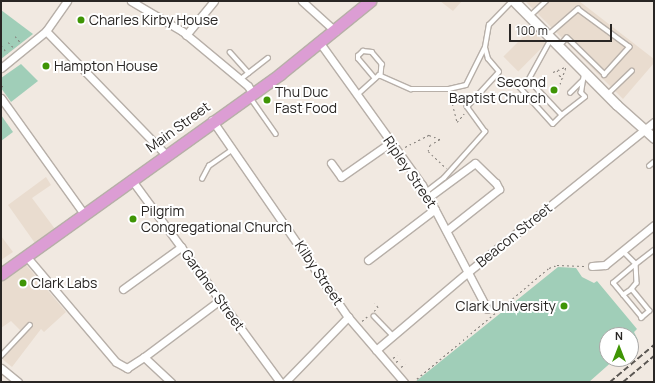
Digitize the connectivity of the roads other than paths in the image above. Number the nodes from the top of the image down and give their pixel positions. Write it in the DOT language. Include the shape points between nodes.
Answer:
graph roads {
  1 [pos="67,1"];
  2 [pos="131,1"];
  3 [pos="214,1"];
  4 [pos="302,1"];
  5 [pos="370,1"];
  6 [pos="513,1"];
  7 [pos="546,1"];
  8 [pos="529,17"];
  9 [pos="46,31"];
  10 [pos="335,31"];
  11 [pos="186,35"];
  12 [pos="549,38"];
  13 [pos="320,43"];
  14 [pos="485,47"];
  15 [pos="558,47"];
  16 [pos="230,52"];
  17 [pos="268,58"];
  18 [pos="1,68"];
  19 [pos="632,71"];
  20 [pos="249,73"];
  21 [pos="381,76"];
  22 [pos="583,76"];
  23 [pos="375,79"];
  24 [pos="241,80"];
  25 [pos="516,83"];
  26 [pos="570,93"];
  27 [pos="251,95"];
  28 [pos="357,95"];
  29 [pos="607,95"];
  30 [pos="1,98"];
  31 [pos="562,115"];
  32 [pos="212,120"];
  33 [pos="654,122"];
  34 [pos="644,130"];
  35 [pos="276,134"];
  36 [pos="654,138"];
  37 [pos="391,142"];
  38 [pos="233,149"];
  39 [pos="165,154"];
  40 [pos="654,162"];
  41 [pos="331,163"];
  42 [pos="649,166"];
  43 [pos="131,179"];
  44 [pos="202,179"];
  45 [pos="428,195"];
  46 [pos="435,209"];
  47 [pos="84,214"];
  48 [pos="654,225"];
  49 [pos="446,230"];
  50 [pos="181,247"];
  51 [pos="654,250"];
  52 [pos="623,252"];
  53 [pos="26,256"];
  54 [pos="368,260"];
  55 [pos="636,264"];
  56 [pos="592,266"];
  57 [pos="468,272"];
  58 [pos="1,274"];
  59 [pos="123,289"];
  60 [pos="632,289"];
  61 [pos="623,295"];
  62 [pos="220,300"];
  63 [pos="487,309"];
  64 [pos="374,316"];
  65 [pos="348,317"];
  66 [pos="30,325"];
  67 [pos="393,336"];
  68 [pos="376,350"];
  69 [pos="1,356"];
  70 [pos="144,357"];
  71 [pos="1,368"];
  72 [pos="18,382"];
  73 [pos="171,382"];
  74 [pos="280,382"];
  75 [pos="285,382"];
  76 [pos="404,382"];
  1 -- 9 [label="street"];
  2 -- 11 [label="street"];
  3 -- 11 [label="street"];
  4 -- 10 [label="street"];
  5 -- 10 [label="main road, Main Street"];
  6 -- 8 [label="street"];
  6 -- 14 [label="lane" via="490,25"];
  7 -- 8 [label="lane"];
  8 -- 12 [label="street"];
  9 -- 18 [label="street"];
  9 -- 39 [label="street"];
  10 -- 13 [label="main road, Main Street"];
  11 -- 24 [label="street"];
  12 -- 15 [label="street"];
  12 -- 15 [label="lane" via="578,9 630,47 605,75 567,38"];
  12 -- 31 [label="lane" via="529,80"];
  13 -- 27 [label="main road, Main Street"];
  13 -- 28 [label="street, Ripley Street"];
  14 -- 21 [label="lane" via="466,84 449,89 411,89"];
  14 -- 45 [label="lane" via="488,58 500,72 467,107 486,132"];
  15 -- 22 [label="street"];
  16 -- 20 [label="lane"];
  17 -- 20 [label="lane"];
  19 -- 29 [label="lane"];
  20 -- 24 [label="lane"];
  21 -- 23 [label="lane"];
  21 -- 23 [label="lane" via="382,64 372,52 364,51 358,59"];
  22 -- 26 [label="lane"];
  22 -- 29 [label="street"];
  22 -- 31 [label="lane" via="581,93 585,97"];
  23 -- 28 [label="lane"];
  24 -- 27 [label="street"];
  25 -- 31 [label="lane" via="553,124"];
  27 -- 32 [label="main road, Main Street"];
  27 -- 35 [label="lane"];
  28 -- 37 [label="street, Ripley Street"];
  29 -- 34 [label="street"];
  30 -- 47 [label="street"];
  32 -- 38 [label="street, Kilby Street"];
  32 -- 39 [label="main road, Main Street"];
  33 -- 34 [label="street, Beacon Street"];
  34 -- 36 [label="street"];
  34 -- 57 [label="street, Beacon Street"];
  37 -- 41 [label="street" via="341,177"];
  37 -- 45 [label="street, Ripley Street"];
  38 -- 44 [label="lane" via="209,166"];
  38 -- 65 [label="street, Kilby Street"];
  39 -- 43 [label="main road, Main Street"];
  40 -- 42 [label="lane"];
  43 -- 47 [label="main road, Main Street"];
  43 -- 50 [label="street, Gardner Street"];
  45 -- 46 [label="street, Ripley Street"];
  45 -- 49 [label="street" via="475,164 496,183 499,189"];
  46 -- 49 [label="street, Ripley Street"];
  46 -- 54 [label="street"];
  47 -- 53 [label="main road, Main Street"];
  48 -- 52 [label="street"];
  49 -- 57 [label="street, Ripley Street"];
  50 -- 59 [label="street"];
  50 -- 62 [label="street, Gardner Street"];
  51 -- 55 [label="lane"];
  52 -- 55 [label="lane"];
  52 -- 56 [label="street" via="605,265"];
  53 -- 58 [label="main road, Main Street"];
  53 -- 70 [label="street" via="119,365 127,368"];
  55 -- 60 [label="lane" via="637,283"];
  55 -- 61 [label="lane" via="613,283"];
  57 -- 63 [label="street, Ripley Street"];
  57 -- 67 [label="street, Beacon Street"];
  60 -- 61 [label="lane"];
  60 -- 61 [label="lane" via="650,311 642,318"];
  62 -- 70 [label="street"];
  62 -- 74 [label="street, Gardner Street"];
  64 -- 67 [label="lane"];
  65 -- 68 [label="street, Kilby Street"];
  65 -- 75 [label="street"];
  66 -- 69 [label="lane"];
  67 -- 68 [label="street, Beacon Street"];
  68 -- 76 [label="street, Kilby Street"];
  70 -- 73 [label="street"];
  71 -- 72 [label="street"];
}
